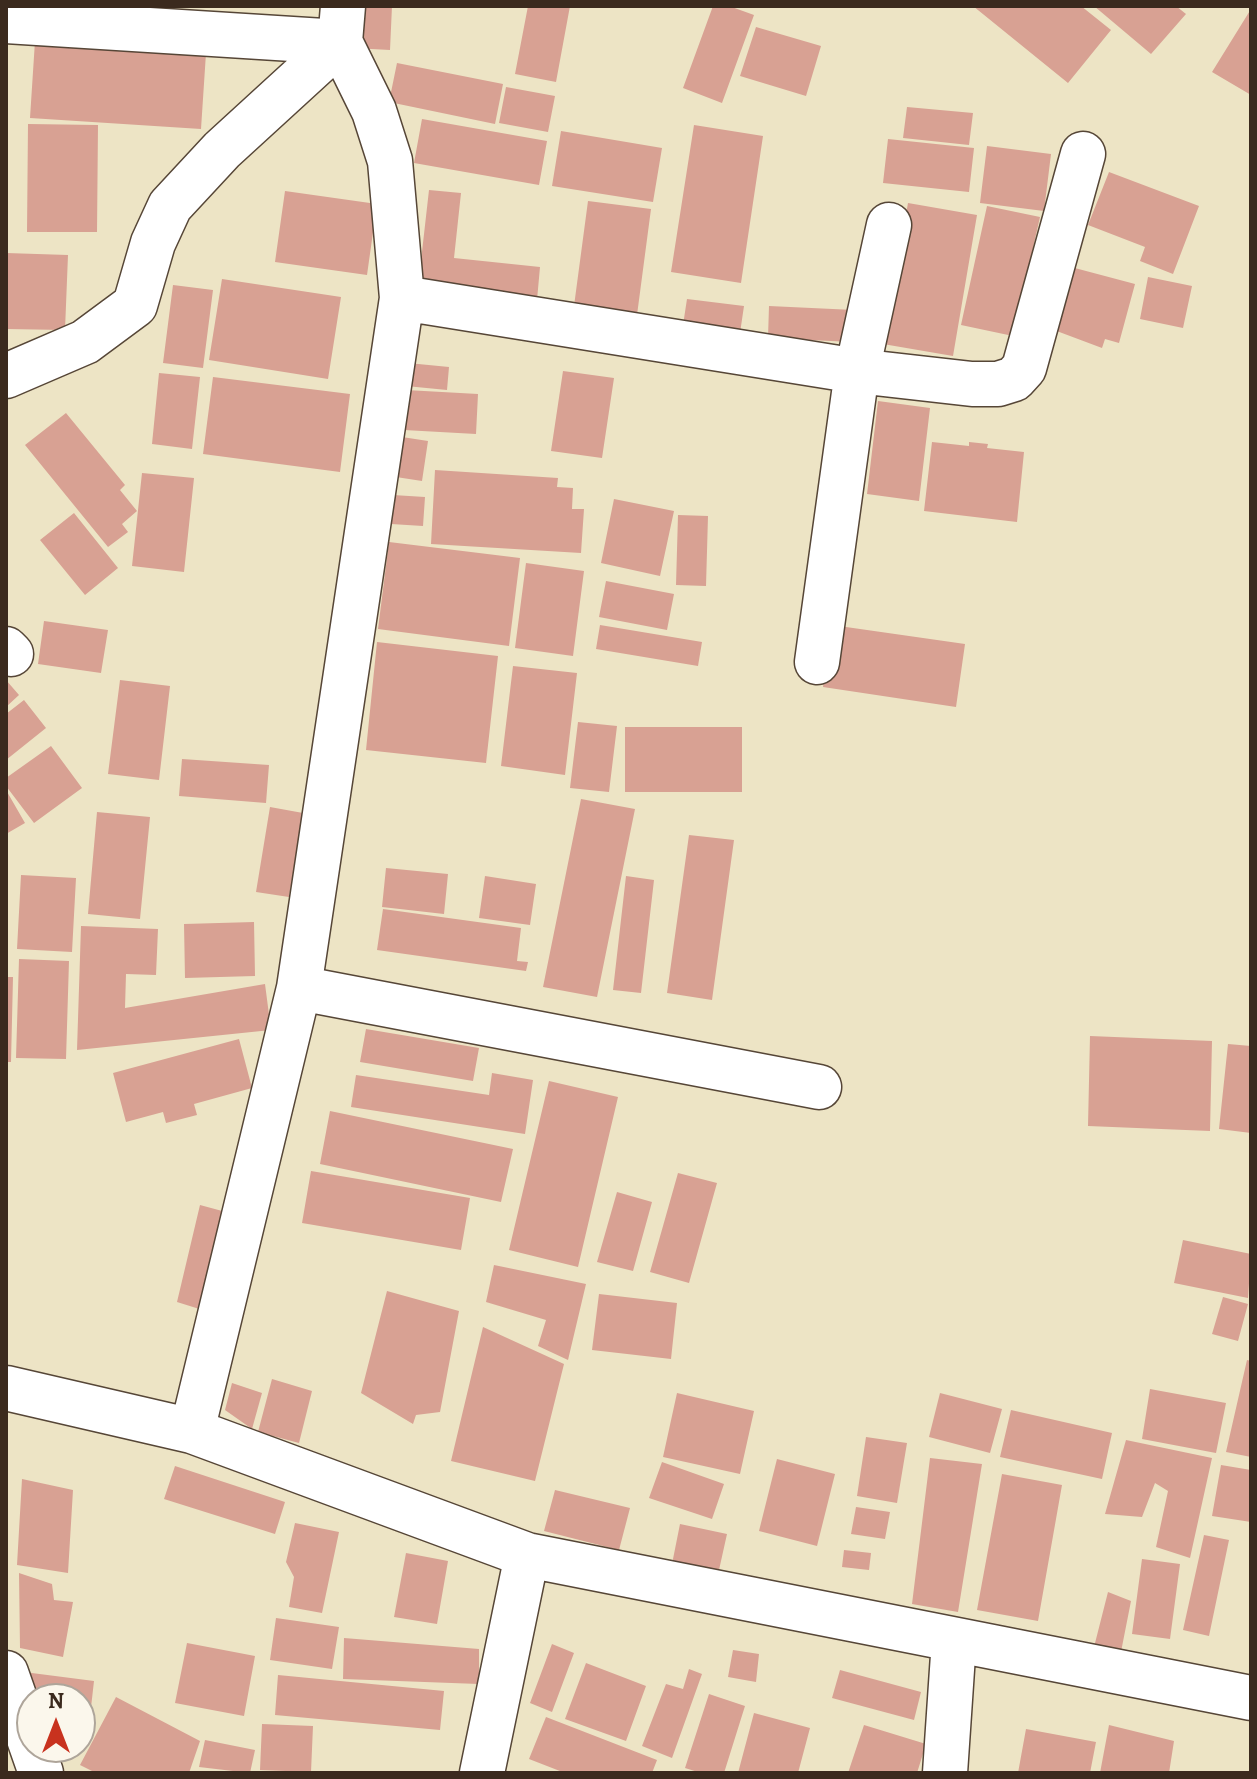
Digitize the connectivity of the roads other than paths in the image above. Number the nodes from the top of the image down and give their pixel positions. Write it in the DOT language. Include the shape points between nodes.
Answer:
graph roads {
  1 [pos="6,21"];
  2 [pos="342,24"];
  3 [pos="1083,154"];
  4 [pos="889,225"];
  5 [pos="402,298"];
  6 [pos="857,371"];
  7 [pos="6,376"];
  8 [pos="817,662"];
  9 [pos="299,988"];
  10 [pos="819,1087"];
  11 [pos="6,1388"];
  12 [pos="192,1431"];
  13 [pos="527,1555"];
  14 [pos="954,1640"];
  15 [pos="6,1673"];
  16 [pos="1251,1698"];
  17 [pos="41,1773"];
  18 [pos="482,1773"];
  19 [pos="945,1773"];
  1 -- 2 [label="street"];
  2 -- 5 [label="street" via="390,161"];
  2 -- 7 [label="street" via="170,206 135,305 85,342"];
  3 -- 6 [label="street" via="1024,368 1014,379 972,384"];
  4 -- 6 [label="street"];
  5 -- 6 [label="street"];
  5 -- 9 [label="street"];
  6 -- 8 [label="street"];
  9 -- 10 [label="street"];
  9 -- 12 [label="street"];
  11 -- 12 [label="street"];
  12 -- 13 [label="street"];
  13 -- 14 [label="street"];
  13 -- 18 [label="street"];
  14 -- 16 [label="street"];
  14 -- 19 [label="street"];
  15 -- 17 [label="street"];
}
